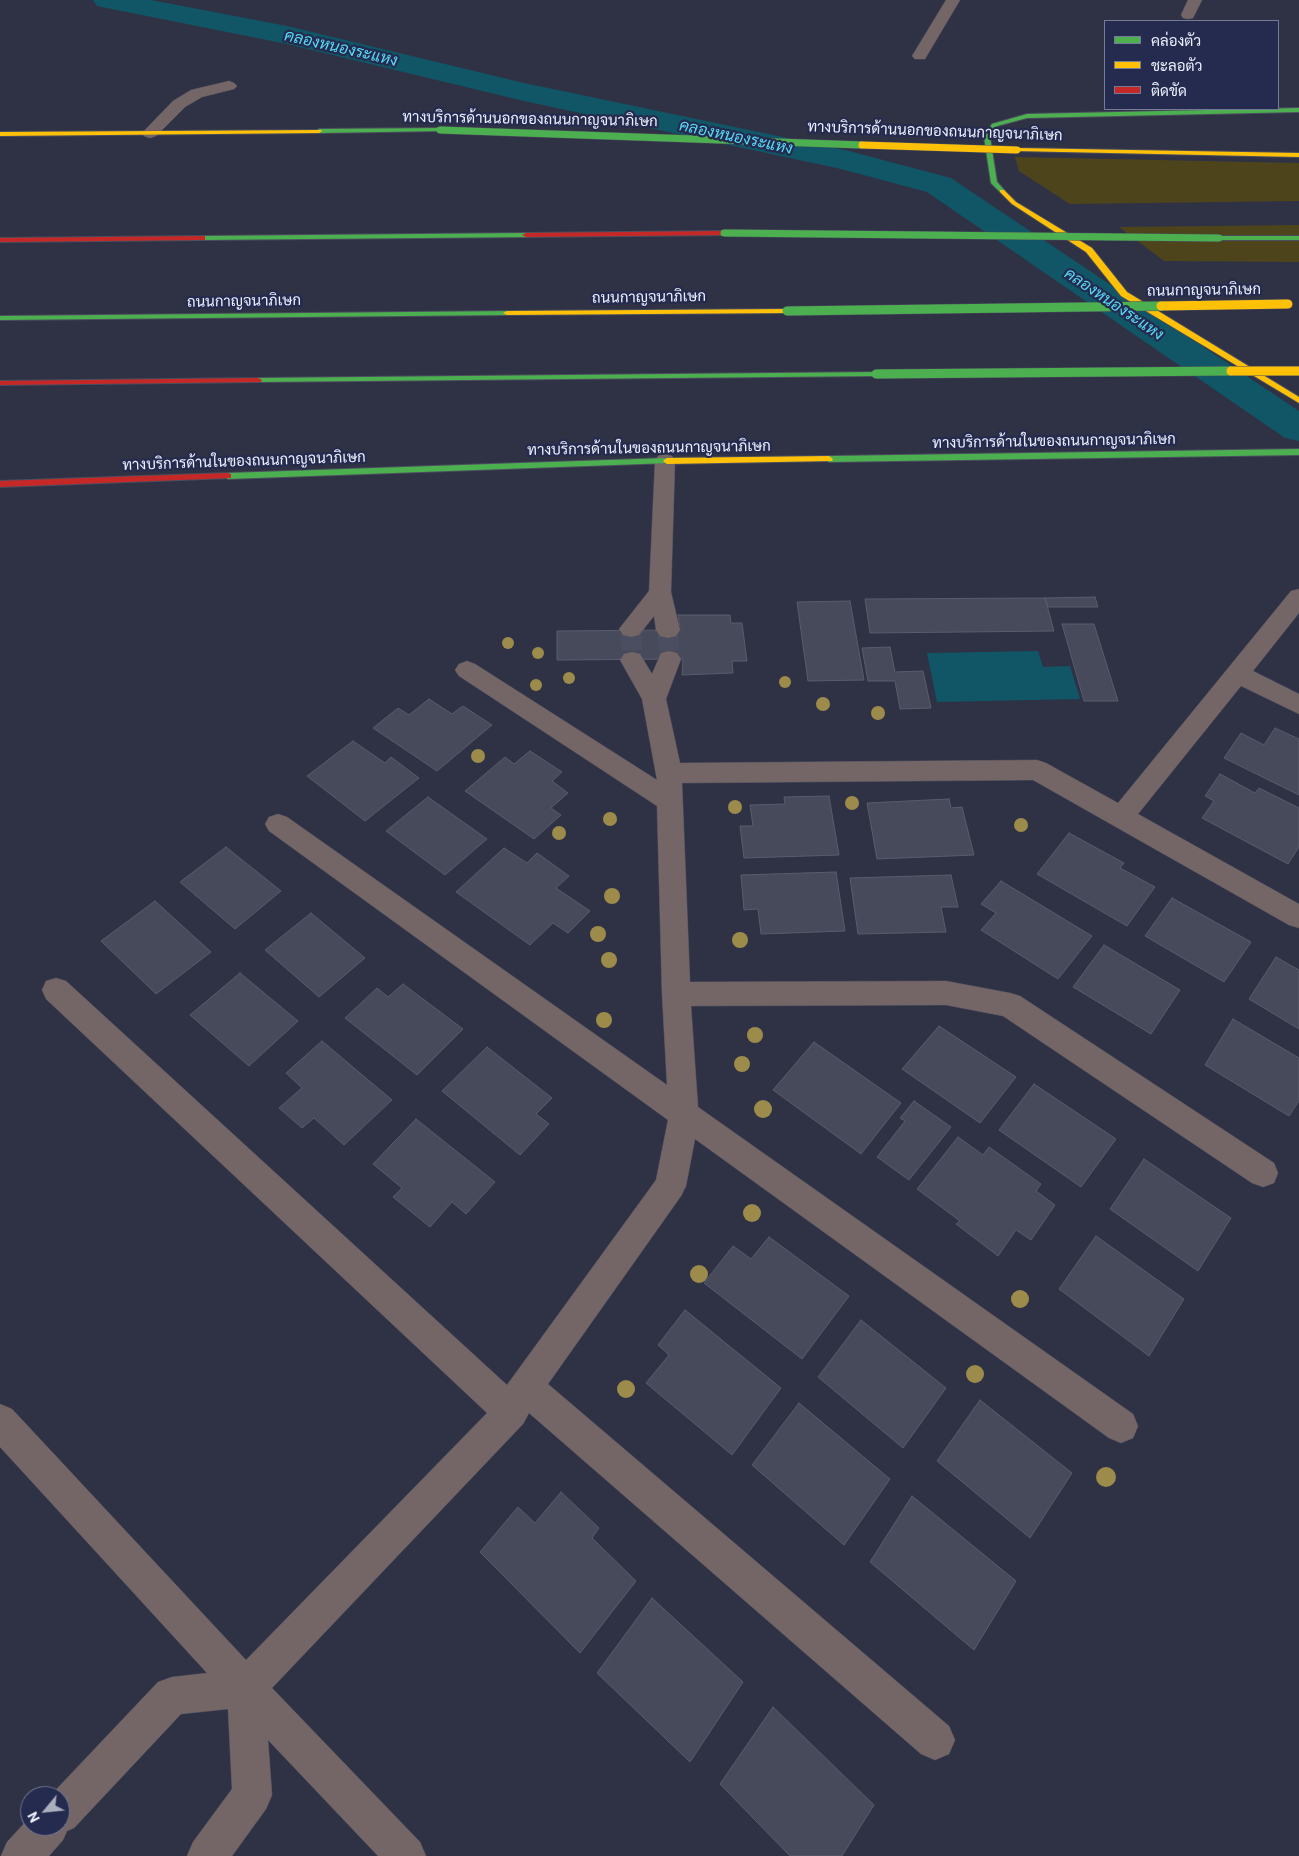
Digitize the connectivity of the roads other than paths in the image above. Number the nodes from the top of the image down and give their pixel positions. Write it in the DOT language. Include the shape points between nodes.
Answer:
graph roads {
  1 [pos="953,0"];
  2 [pos="1195,0"];
  3 [pos="1188,15"];
  4 [pos="920,56"];
  5 [pos="230,86"];
  6 [pos="1299,110"];
  7 [pos="1172,111"];
  8 [pos="0,134"];
  9 [pos="150,134"];
  10 [pos="1299,155"];
  11 [pos="1299,238"];
  12 [pos="0,240"];
  13 [pos="1294,304"];
  14 [pos="0,318"];
  15 [pos="1299,371"];
  16 [pos="0,383"];
  17 [pos="1299,401"];
  18 [pos="1299,452"];
  19 [pos="665,462"];
  20 [pos="0,484"];
  21 [pos="660,592"];
  22 [pos="1299,597"];
  23 [pos="631,629"];
  24 [pos="668,630"];
  25 [pos="669,659"];
  26 [pos="632,660"];
  27 [pos="467,670"];
  28 [pos="1237,674"];
  29 [pos="654,699"];
  30 [pos="1299,705"];
  31 [pos="669,787"];
  32 [pos="1122,816"];
  33 [pos="278,824"];
  34 [pos="1299,917"];
  35 [pos="56,990"];
  36 [pos="676,994"];
  37 [pos="684,1115"];
  38 [pos="1263,1173"];
  39 [pos="518,1400"];
  40 [pos="0,1422"];
  41 [pos="1121,1426"];
  42 [pos="246,1688"];
  43 [pos="935,1740"];
  44 [pos="70,1803"];
  45 [pos="39,1836"];
  46 [pos="20,1856"];
  47 [pos="207,1856"];
  48 [pos="406,1856"];
  1 -- 4 [label="street"];
  2 -- 3 [label="street"];
  5 -- 9 [label="street" via="197,93 179,104"];
  6 -- 7 [label="main road"];
  7 -- 17 [label="main road" via="1027,116 994,125 987,137 994,183 1014,203 1089,250 1124,294"];
  8 -- 9 [label="main road, ทางบริการด้านนอกของถนนกาญจนาภิเษก"];
  9 -- 10 [label="main road, ทางบริการด้านนอกของถนนกาญจนาภิเษก, bridge" via="440,130 1017,150"];
  11 -- 12 [label="main road, bridge" via="724,233"];
  13 -- 14 [label="main road, ถนนกาญจนาภิเษก, bridge"];
  15 -- 16 [label="main road, bridge"];
  18 -- 19 [label="main road, ทางบริการด้านในของถนนกาญจนาภิเษก"];
  19 -- 20 [label="main road, ทางบริการด้านในของถนนกาญจนาภิเษก"];
  19 -- 21 [label="street"];
  21 -- 23 [label="street"];
  21 -- 24 [label="street"];
  22 -- 28 [label="street"];
  25 -- 29 [label="street"];
  26 -- 29 [label="street"];
  27 -- 31 [label="street"];
  28 -- 30 [label="street"];
  28 -- 32 [label="street"];
  29 -- 31 [label="street"];
  31 -- 32 [label="street" via="1037,770"];
  31 -- 36 [label="street"];
  32 -- 34 [label="street"];
  33 -- 37 [label="street"];
  35 -- 39 [label="street"];
  36 -- 37 [label="street"];
  36 -- 38 [label="street" via="946,993 1010,1005"];
  37 -- 39 [label="street" via="670,1186"];
  37 -- 41 [label="street"];
  39 -- 42 [label="street"];
  39 -- 43 [label="street"];
  40 -- 42 [label="street"];
  42 -- 44 [label="street" via="172,1696"];
  42 -- 47 [label="street" via="252,1795"];
  42 -- 48 [label="street"];
  45 -- 46 [label="street"];
}
